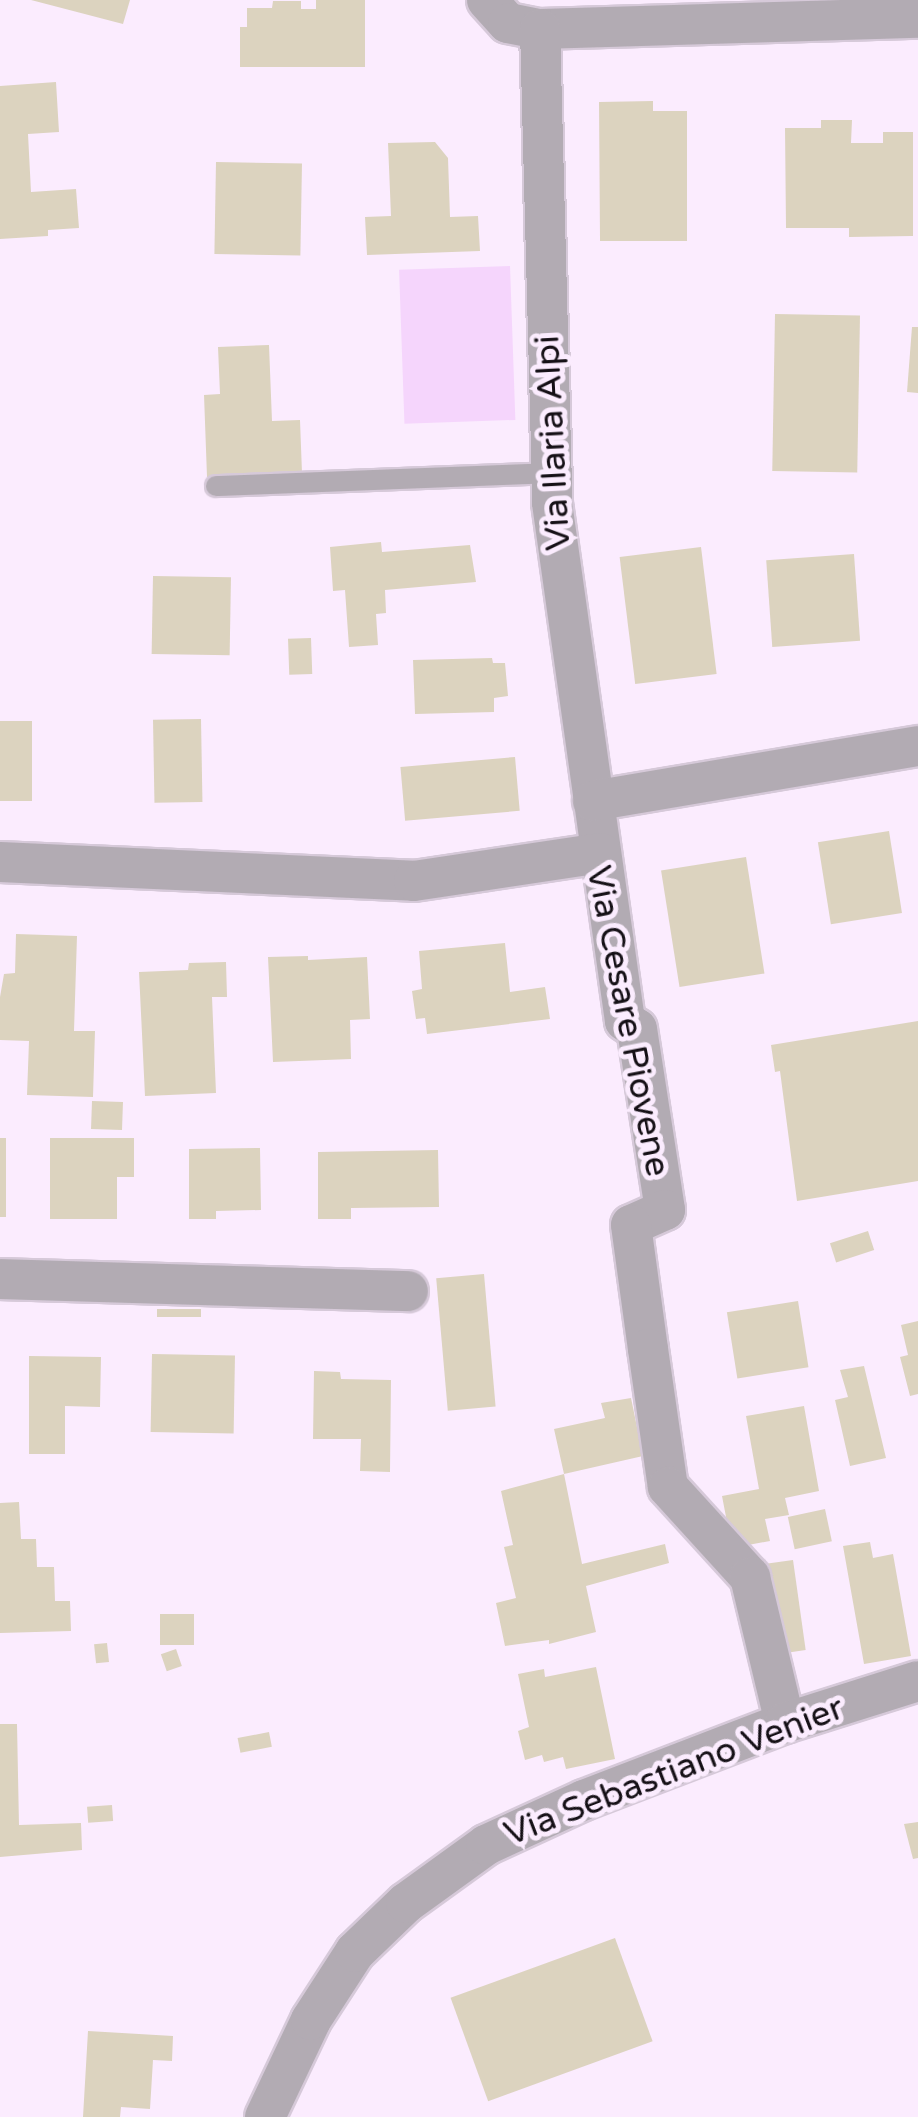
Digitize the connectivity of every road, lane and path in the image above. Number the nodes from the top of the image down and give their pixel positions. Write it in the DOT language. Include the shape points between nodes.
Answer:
graph roads {
  1 [pos="487,0"];
  2 [pos="682,11"];
  3 [pos="918,18"];
  4 [pos="540,29"];
  5 [pos="551,473"];
  6 [pos="216,486"];
  7 [pos="918,746"];
  8 [pos="593,801"];
  9 [pos="602,853"];
  10 [pos="0,862"];
  11 [pos="0,1280"];
  12 [pos="408,1292"];
  13 [pos="918,1681"];
  14 [pos="785,1723"];
  15 [pos="264,2117"];
  1 -- 4 [label="street" via="508,23"];
  2 -- 3 [label="street"];
  2 -- 4 [label="street"];
  4 -- 5 [label="street, Via Ilaria Alpi"];
  5 -- 6 [label="lane"];
  5 -- 8 [label="street, Via Ilaria Alpi"];
  7 -- 8 [label="street"];
  8 -- 9 [label="street, Via Ilaria Alpi"];
  9 -- 10 [label="street, Via Cesare Piovene" via="414,882"];
  9 -- 14 [label="street, Via Cesare Piovene" via="625,1020 636,1029 665,1210 630,1225 668,1488 750,1576"];
  11 -- 12 [label="street"];
  13 -- 14 [label="street, Via Sebastiano Venier"];
  14 -- 15 [label="street, Via Sebastiano Venier" via="486,1845 406,1903 355,1952 311,2020"];
}
